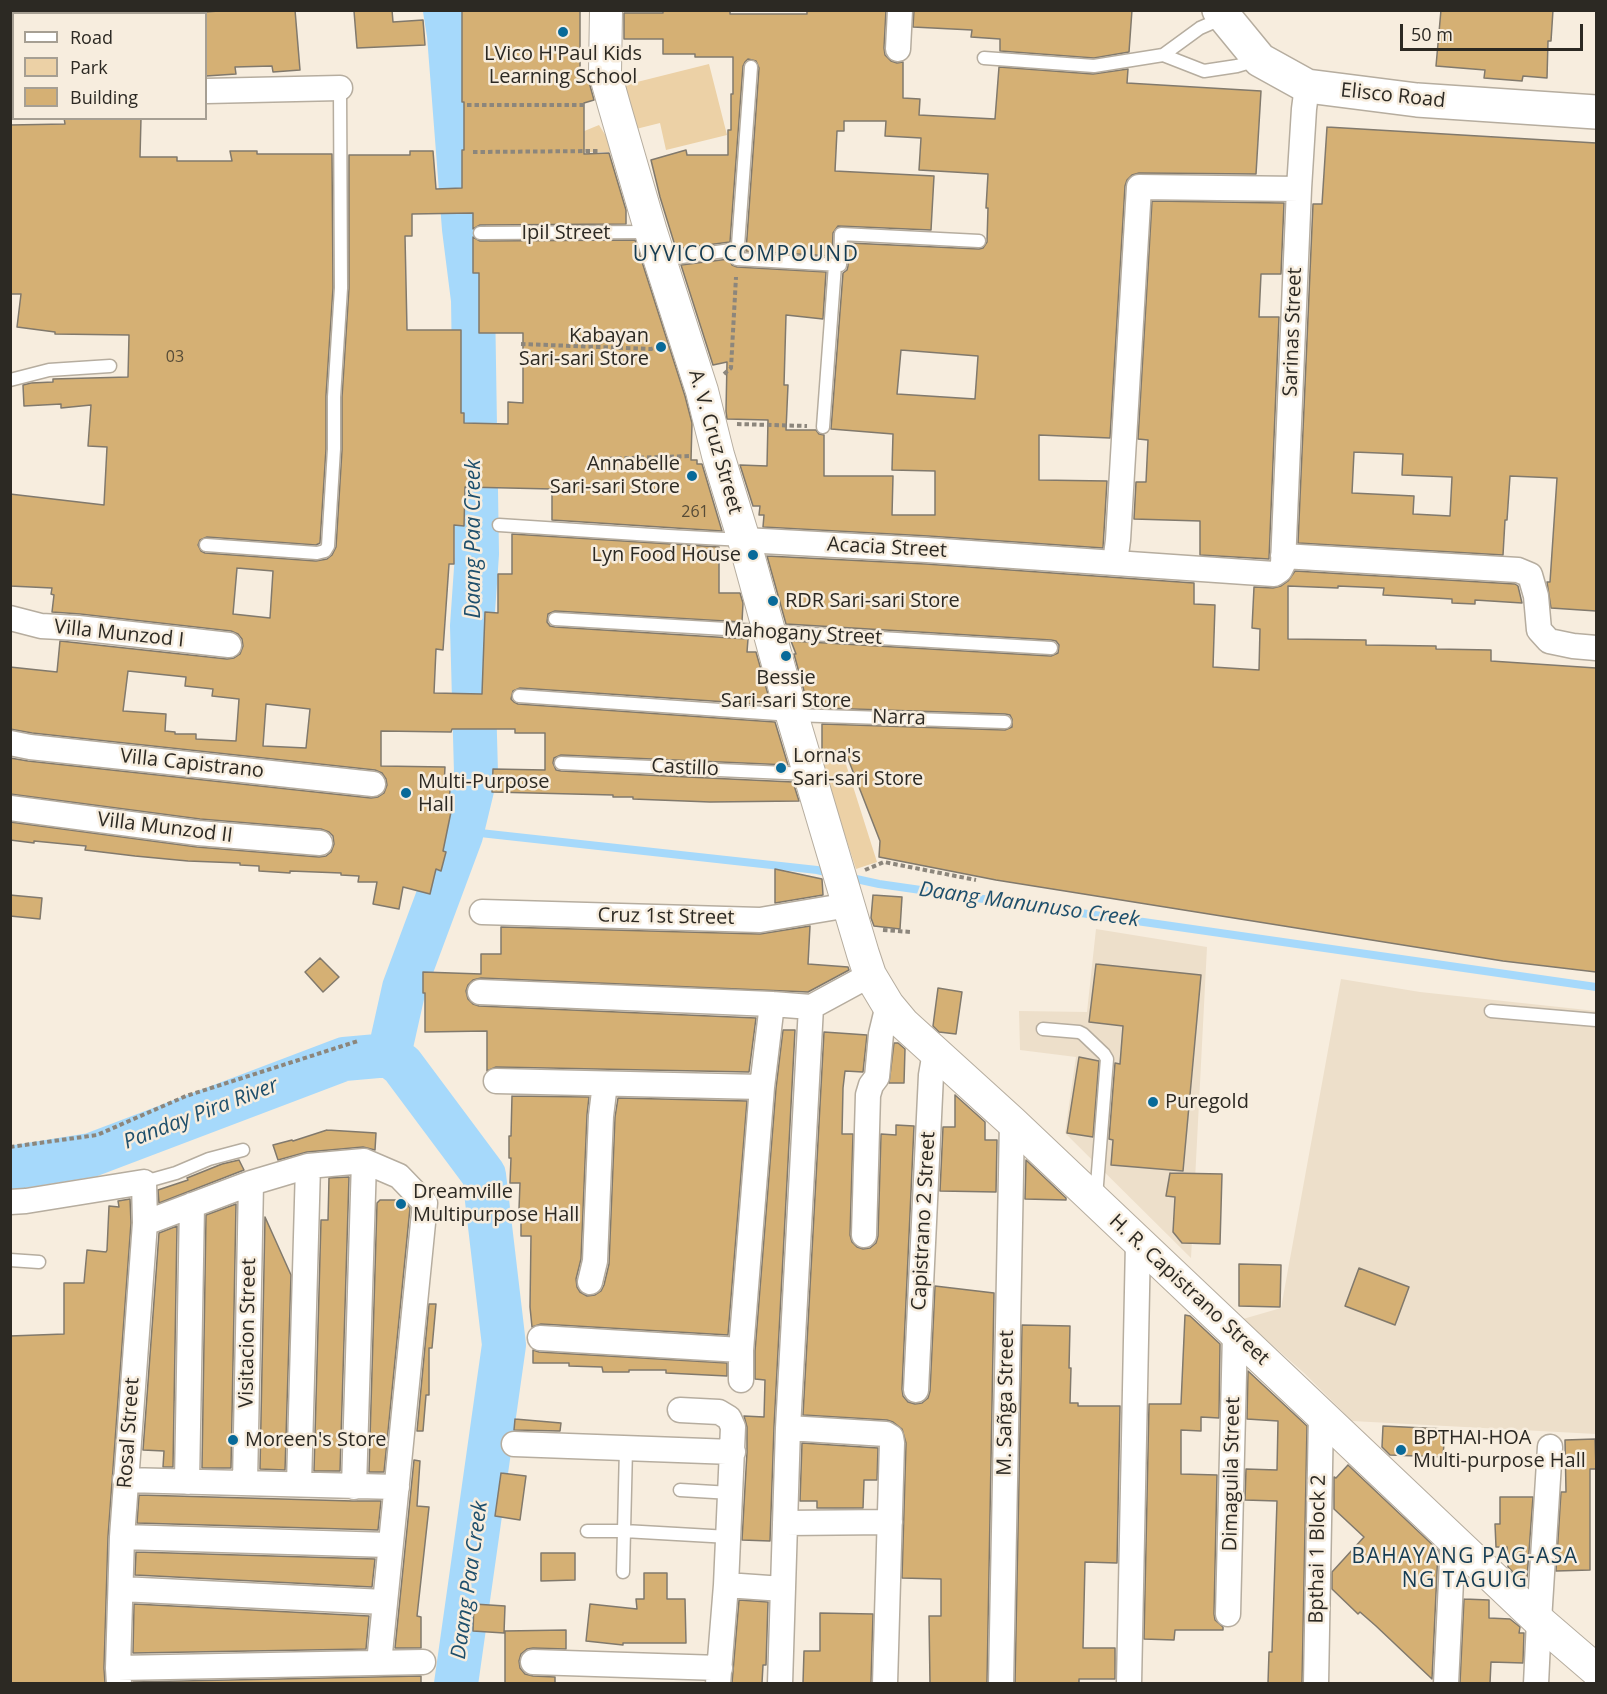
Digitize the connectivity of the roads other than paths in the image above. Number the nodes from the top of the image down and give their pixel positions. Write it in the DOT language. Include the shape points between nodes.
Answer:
graph roads {
  1 [pos="606,10"];
  2 [pos="900,10"];
  3 [pos="1222,14"];
  4 [pos="898,49"];
  5 [pos="1163,55"];
  6 [pos="984,58"];
  7 [pos="1260,60"];
  8 [pos="752,67"];
  9 [pos="1307,86"];
  10 [pos="340,88"];
  11 [pos="207,91"];
  12 [pos="1596,112"];
  13 [pos="1299,189"];
  14 [pos="480,233"];
  15 [pos="979,241"];
  16 [pos="655,246"];
  17 [pos="737,254"];
  18 [pos="834,265"];
  19 [pos="110,366"];
  20 [pos="10,380"];
  21 [pos="824,427"];
  22 [pos="499,525"];
  23 [pos="744,540"];
  24 [pos="206,545"];
  25 [pos="1114,563"];
  26 [pos="1279,565"];
  27 [pos="10,618"];
  28 [pos="555,619"];
  29 [pos="769,631"];
  30 [pos="229,645"];
  31 [pos="1051,648"];
  32 [pos="1596,648"];
  33 [pos="519,696"];
  34 [pos="792,715"];
  35 [pos="1005,722"];
  36 [pos="10,743"];
  37 [pos="561,763"];
  38 [pos="810,774"];
  39 [pos="373,784"];
  40 [pos="10,808"];
  41 [pos="320,843"];
  42 [pos="842,882"];
  43 [pos="482,912"];
  44 [pos="870,975"];
  45 [pos="480,992"];
  46 [pos="771,1004"];
  47 [pos="888,1005"];
  48 [pos="811,1007"];
  49 [pos="1491,1011"];
  50 [pos="1596,1020"];
  51 [pos="1043,1029"];
  52 [pos="935,1052"];
  53 [pos="496,1081"];
  54 [pos="605,1084"];
  55 [pos="762,1087"];
  56 [pos="1012,1122"];
  57 [pos="243,1150"];
  58 [pos="364,1161"];
  59 [pos="308,1166"];
  60 [pos="144,1182"];
  61 [pos="251,1183"];
  62 [pos="1095,1201"];
  63 [pos="10,1202"];
  64 [pos="192,1205"];
  65 [pos="145,1223"];
  66 [pos="864,1234"];
  67 [pos="1138,1242"];
  68 [pos="10,1260"];
  69 [pos="39,1262"];
  70 [pos="590,1282"];
  71 [pos="1235,1334"];
  72 [pos="540,1338"];
  73 [pos="741,1350"];
  74 [pos="741,1380"];
  75 [pos="916,1390"];
  76 [pos="680,1410"];
  77 [pos="1321,1415"];
  78 [pos="788,1428"];
  79 [pos="514,1444"];
  80 [pos="1550,1447"];
  81 [pos="626,1448"];
  82 [pos="732,1452"];
  83 [pos="125,1480"];
  84 [pos="187,1482"];
  85 [pos="245,1483"];
  86 [pos="299,1484"];
  87 [pos="354,1487"];
  88 [pos="397,1487"];
  89 [pos="680,1490"];
  90 [pos="730,1493"];
  91 [pos="890,1522"];
  92 [pos="785,1523"];
  93 [pos="587,1530"];
  94 [pos="624,1530"];
  95 [pos="122,1537"];
  96 [pos="729,1537"];
  97 [pos="1453,1540"];
  98 [pos="390,1545"];
  99 [pos="623,1572"];
  100 [pos="726,1585"];
  101 [pos="120,1589"];
  102 [pos="783,1589"];
  103 [pos="384,1602"];
  104 [pos="1228,1614"];
  105 [pos="1539,1621"];
  106 [pos="423,1662"];
  107 [pos="533,1662"];
  108 [pos="379,1663"];
  109 [pos="1596,1670"];
  110 [pos="119,1676"];
  111 [pos="719,1676"];
  112 [pos="780,1683"];
  113 [pos="885,1683"];
  114 [pos="1001,1683"];
  115 [pos="1129,1683"];
  116 [pos="1316,1683"];
  117 [pos="1446,1683"];
  118 [pos="1536,1683"];
  1 -- 16 [label="street, A. V. Cruz Street" via="605,73"];
  2 -- 4 [label="street"];
  3 -- 5 [label="lane"];
  3 -- 7 [label="main road, Elisco Road"];
  5 -- 6 [label="lane" via="1094,66"];
  5 -- 7 [label="lane" via="1204,71"];
  7 -- 9 [label="main road, Elisco Road"];
  8 -- 17 [label="lane"];
  9 -- 12 [label="main road, Elisco Road" via="1417,100"];
  9 -- 13 [label="street, Sarinas Street"];
  10 -- 11 [label="street"];
  10 -- 24 [label="lane" via="341,288 328,546 317,553"];
  13 -- 25 [label="street" via="1139,187"];
  13 -- 26 [label="street, Sarinas Street"];
  14 -- 16 [label="lane, Ipil Street"];
  15 -- 18 [label="lane" via="841,234 840,265"];
  16 -- 17 [label="lane, Ipil Street"];
  16 -- 23 [label="street, A. V. Cruz Street"];
  17 -- 18 [label="lane, Ipil Street"];
  18 -- 21 [label="lane"];
  19 -- 20 [label="lane" via="49,370"];
  22 -- 23 [label="lane, Acacia Street"];
  23 -- 25 [label="street, Acacia Street"];
  23 -- 29 [label="street, A. V. Cruz Street"];
  25 -- 26 [label="street, Acacia Street"];
  26 -- 32 [label="street, Acacia Street" via="1518,570 1530,575 1539,630 1549,641"];
  27 -- 30 [label="street, Villa Munzod I" via="41,626"];
  28 -- 29 [label="lane, Mahogany Street"];
  29 -- 31 [label="lane, Mahogany Street"];
  29 -- 34 [label="street, A. V. Cruz Street"];
  33 -- 34 [label="lane, Narra"];
  34 -- 35 [label="lane, Narra"];
  34 -- 38 [label="street, A. V. Cruz Street"];
  36 -- 39 [label="street, Villa Capistrano"];
  37 -- 38 [label="lane, Castillo"];
  38 -- 42 [label="street, A. V. Cruz Street"];
  40 -- 41 [label="street, Villa Munzod II" via="198,833"];
  42 -- 43 [label="street, Cruz 1st Street" via="760,920"];
  42 -- 44 [label="street, H. R. Capistrano Street"];
  44 -- 47 [label="street, H. R. Capistrano Street"];
  44 -- 48 [label="street"];
  45 -- 46 [label="street"];
  46 -- 48 [label="street"];
  46 -- 55 [label="street"];
  47 -- 52 [label="street, H. R. Capistrano Street"];
  47 -- 66 [label="street" via="877,1077 868,1095"];
  48 -- 78 [label="street"];
  49 -- 50 [label="lane"];
  51 -- 62 [label="lane" via="1079,1032 1107,1059"];
  52 -- 56 [label="street, H. R. Capistrano Street"];
  52 -- 75 [label="street, Capistrano 2 Street"];
  53 -- 54 [label="street"];
  54 -- 55 [label="street"];
  54 -- 70 [label="street" via="595,1261"];
  55 -- 73 [label="street"];
  56 -- 62 [label="street, H. R. Capistrano Street"];
  56 -- 114 [label="street, M. Sañga Street"];
  57 -- 60 [label="lane"];
  58 -- 59 [label="street"];
  58 -- 87 [label="street"];
  58 -- 88 [label="street" via="399,1176 425,1203"];
  59 -- 61 [label="street"];
  59 -- 86 [label="street"];
  60 -- 63 [label="street"];
  60 -- 65 [label="street, Rosal Street"];
  61 -- 64 [label="street"];
  61 -- 85 [label="street, Visitacion Street"];
  62 -- 67 [label="street, H. R. Capistrano Street"];
  64 -- 65 [label="street"];
  64 -- 84 [label="street"];
  65 -- 83 [label="street, Rosal Street"];
  67 -- 71 [label="street, H. R. Capistrano Street"];
  67 -- 115 [label="street"];
  68 -- 69 [label="lane"];
  71 -- 77 [label="street, H. R. Capistrano Street"];
  71 -- 104 [label="street, Dimaguila Street"];
  72 -- 73 [label="street"];
  73 -- 74 [label="street"];
  76 -- 82 [label="street" via="719,1412 729,1418"];
  77 -- 97 [label="street, H. R. Capistrano Street"];
  77 -- 116 [label="street, Bpthai 1 Block 2"];
  78 -- 91 [label="street" via="891,1437"];
  78 -- 92 [label="street"];
  79 -- 81 [label="street"];
  80 -- 105 [label="street"];
  81 -- 82 [label="street"];
  81 -- 94 [label="lane"];
  82 -- 90 [label="street"];
  83 -- 84 [label="street"];
  83 -- 95 [label="street, Rosal Street"];
  84 -- 85 [label="street"];
  85 -- 86 [label="street"];
  86 -- 87 [label="street"];
  87 -- 88 [label="street"];
  88 -- 98 [label="street"];
  89 -- 90 [label="lane"];
  90 -- 96 [label="street"];
  91 -- 92 [label="street"];
  91 -- 113 [label="street"];
  92 -- 102 [label="street"];
  93 -- 94 [label="lane"];
  94 -- 96 [label="lane"];
  94 -- 99 [label="lane"];
  95 -- 98 [label="street"];
  95 -- 101 [label="street, Rosal Street"];
  96 -- 100 [label="street"];
  97 -- 105 [label="street, H. R. Capistrano Street"];
  97 -- 117 [label="street"];
  98 -- 103 [label="street"];
  100 -- 102 [label="street"];
  100 -- 111 [label="street"];
  101 -- 103 [label="street"];
  101 -- 110 [label="street, Rosal Street"];
  102 -- 112 [label="street"];
  103 -- 108 [label="street"];
  105 -- 109 [label="street, H. R. Capistrano Street"];
  105 -- 118 [label="street"];
  106 -- 108 [label="street"];
  107 -- 111 [label="street"];
  108 -- 110 [label="street"];
}
